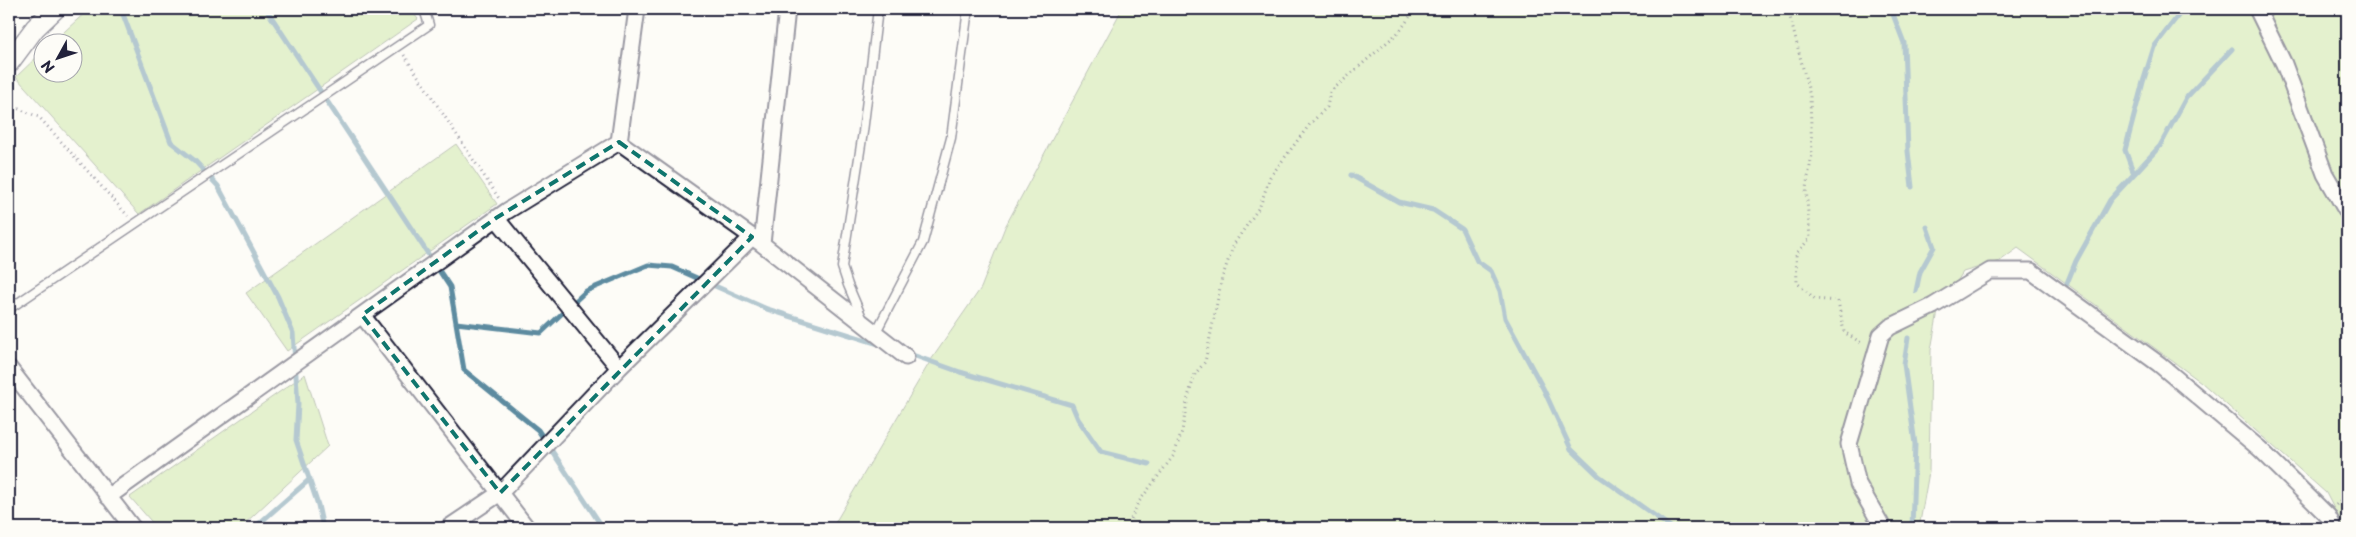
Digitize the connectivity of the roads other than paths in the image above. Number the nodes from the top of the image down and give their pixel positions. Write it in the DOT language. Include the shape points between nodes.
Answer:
graph roads {
  1 [pos="54,9"];
  2 [pos="424,9"];
  3 [pos="637,9"];
  4 [pos="787,9"];
  5 [pos="878,9"];
  6 [pos="968,9"];
  7 [pos="2257,9"];
  8 [pos="9,63"];
  9 [pos="619,142"];
  10 [pos="2347,212"];
  11 [pos="502,215"];
  12 [pos="757,241"];
  13 [pos="9,309"];
  14 [pos="362,315"];
  15 [pos="870,327"];
  16 [pos="906,357"];
  17 [pos="9,368"];
  18 [pos="619,368"];
  19 [pos="500,492"];
  20 [pos="108,497"];
  21 [pos="133,528"];
  22 [pos="448,528"];
  23 [pos="527,528"];
  24 [pos="1883,528"];
  25 [pos="2334,528"];
  1 -- 8 [label="street" via="34,28"];
  2 -- 13 [label="lane" via="428,25 398,47"];
  3 -- 9 [label="street"];
  4 -- 12 [label="street"];
  5 -- 15 [label="lane" via="842,266"];
  6 -- 15 [label="lane" via="951,138 923,242"];
  7 -- 10 [label="street" via="2284,64 2325,174"];
  9 -- 11 [label="street"];
  9 -- 12 [label="street"];
  11 -- 14 [label="street"];
  11 -- 18 [label="street"];
  12 -- 15 [label="street"];
  12 -- 18 [label="street"];
  14 -- 19 [label="street"];
  14 -- 20 [label="street"];
  15 -- 16 [label="street"];
  17 -- 20 [label="street"];
  18 -- 19 [label="street"];
  19 -- 22 [label="street"];
  19 -- 23 [label="street"];
  20 -- 21 [label="street"];
  24 -- 25 [label="street" via="1858,484 1849,444 1881,335 1990,271 2031,271 2159,364 2253,442 2328,516"];
}
